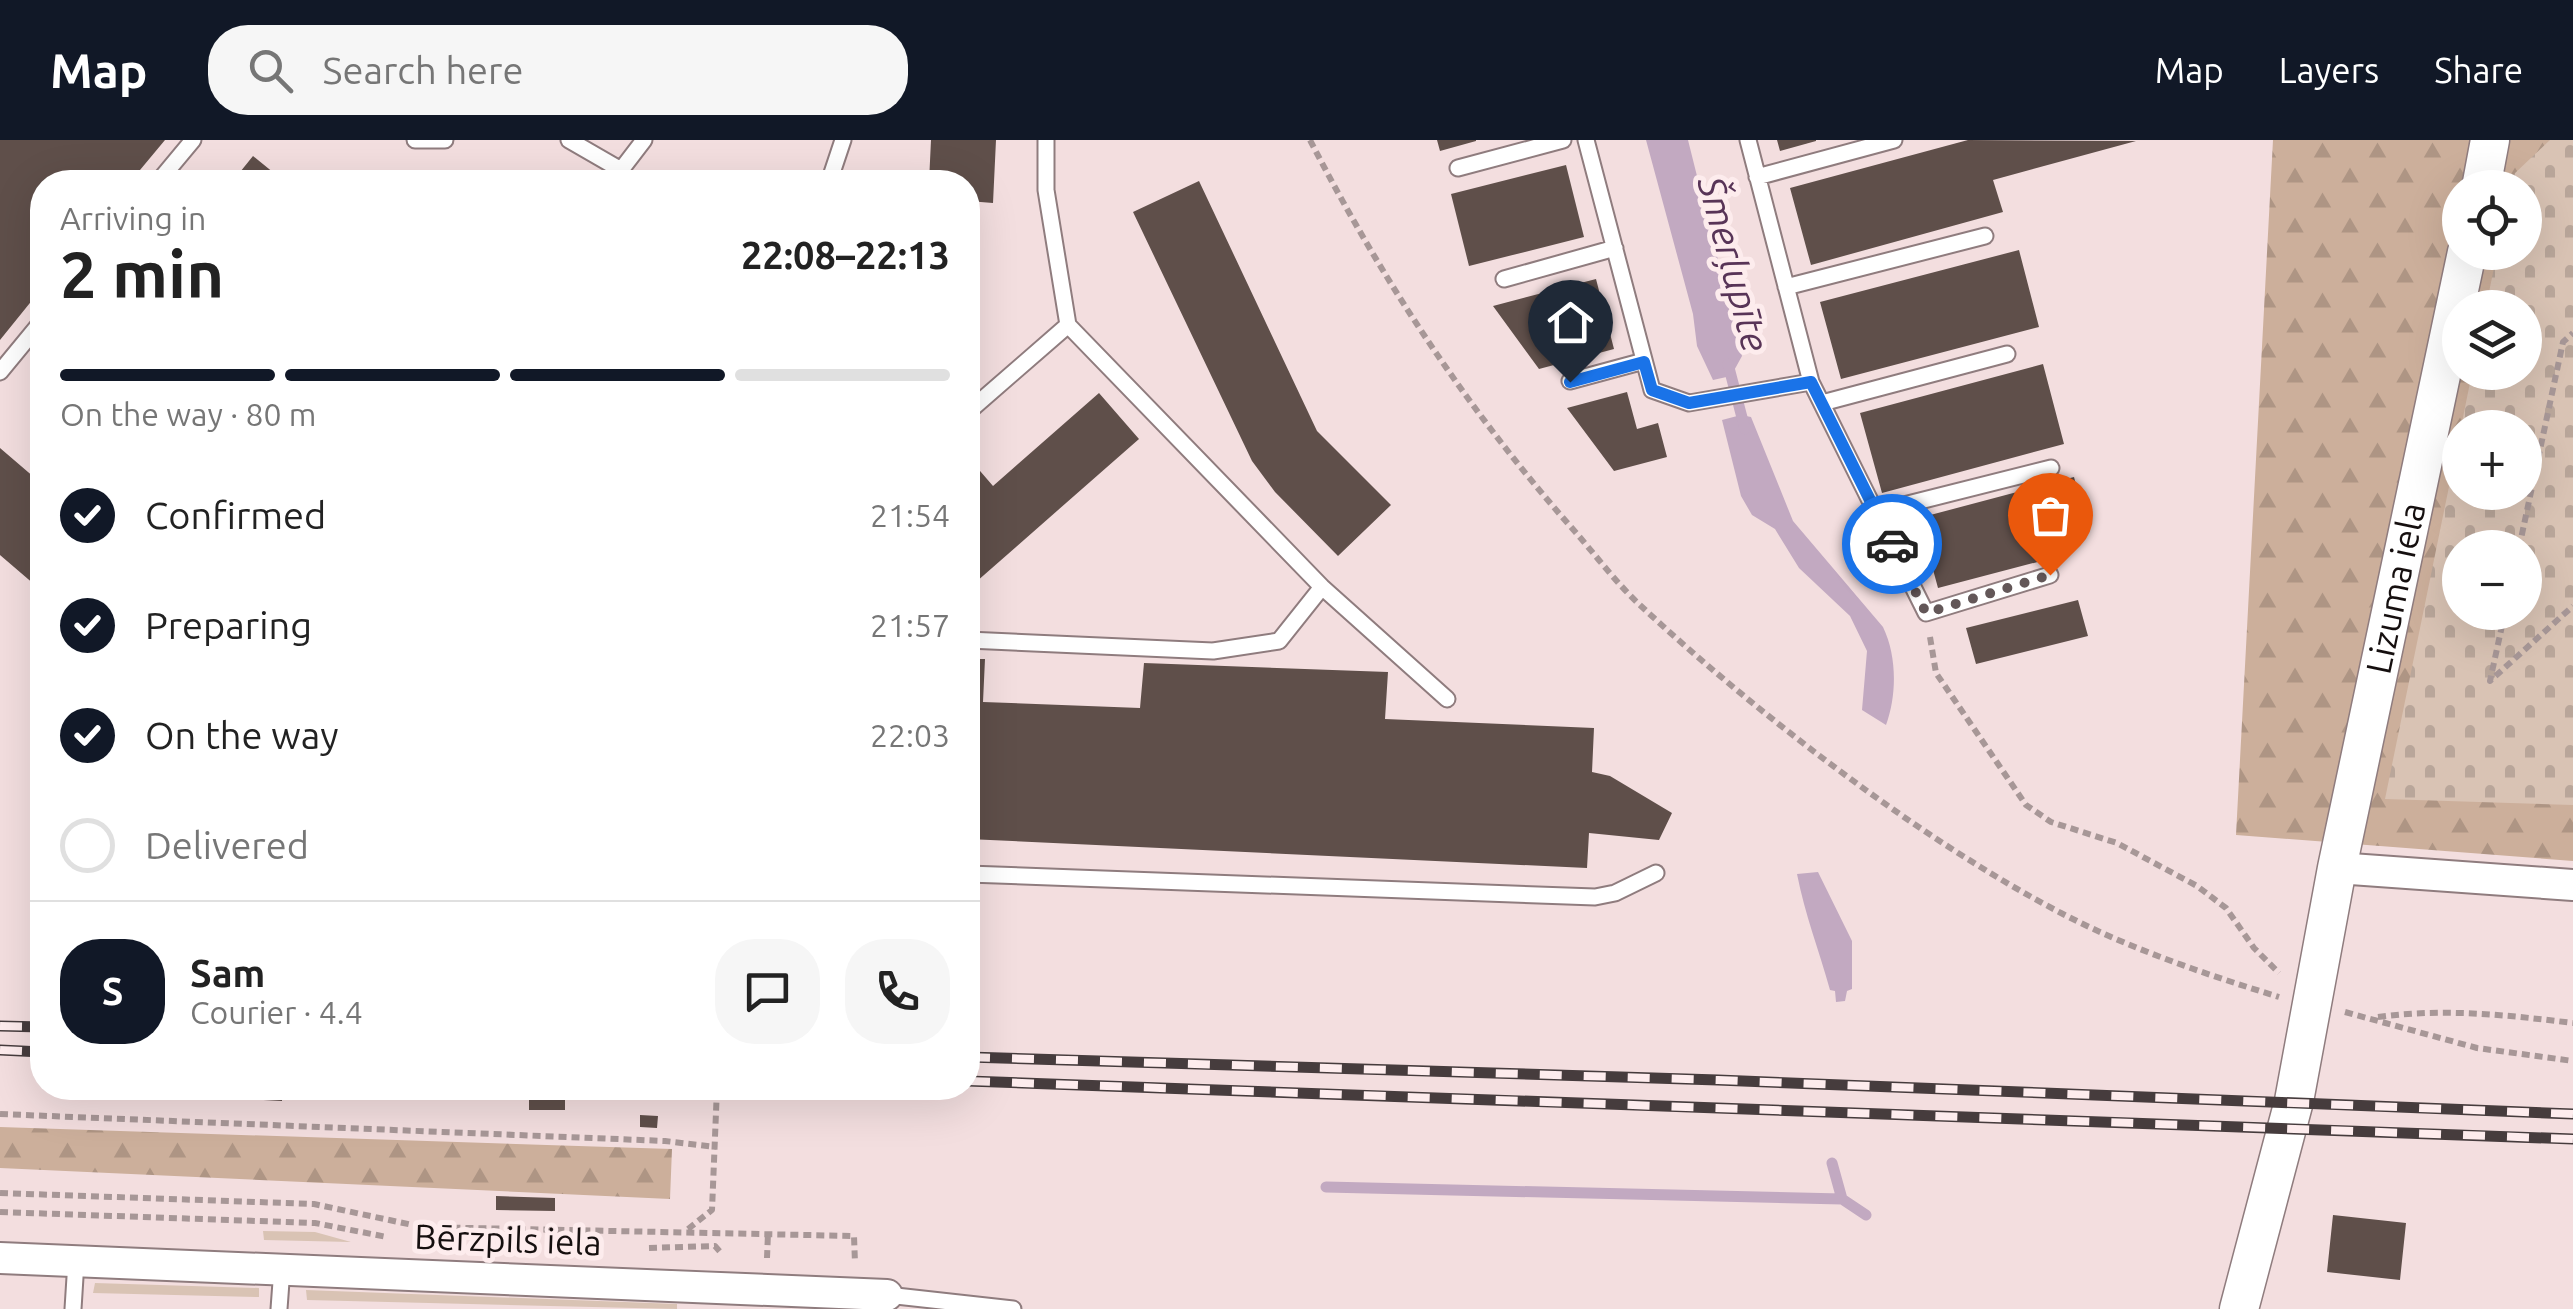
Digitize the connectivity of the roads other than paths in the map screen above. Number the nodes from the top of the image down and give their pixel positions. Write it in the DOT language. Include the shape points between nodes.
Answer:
graph roads {
  1 [pos="194,140"];
  2 [pos="415,140"];
  3 [pos="445,140"];
  4 [pos="569,140"];
  5 [pos="644,140"];
  6 [pos="843,140"];
  7 [pos="1046,140"];
  8 [pos="1563,140"];
  9 [pos="1586,140"];
  10 [pos="1748,140"];
  11 [pos="1894,140"];
  12 [pos="1458,168"];
  13 [pos="168,170"];
  14 [pos="833,170"];
  15 [pos="1758,177"];
  16 [pos="1985,236"];
  17 [pos="1615,248"];
  18 [pos="2463,270"];
  19 [pos="1504,279"];
  20 [pos="1786,287"];
  21 [pos="1068,325"];
  22 [pos="30,336"];
  23 [pos="2007,354"];
  24 [pos="1644,362"];
  25 [pos="0,372"];
  26 [pos="1570,382"];
  27 [pos="1811,382"];
  28 [pos="980,402"];
  29 [pos="1822,403"];
  30 [pos="2051,468"];
  31 [pos="1876,512"];
  32 [pos="2050,575"];
  33 [pos="1322,586"];
  34 [pos="980,640"];
  35 [pos="1447,699"];
  36 [pos="2337,868"];
  37 [pos="1656,873"];
  38 [pos="980,874"];
  39 [pos="2573,886"];
  40 [pos="0,1258"];
  41 [pos="76,1262"];
  42 [pos="282,1268"];
  43 [pos="887,1296"];
  44 [pos="724,1298"];
  45 [pos="73,1309"];
  46 [pos="279,1309"];
  47 [pos="1012,1309"];
  48 [pos="2239,1309"];
  1 -- 13 [label="lane"];
  2 -- 3 [label="lane"];
  4 -- 5 [label="lane" via="621,170"];
  6 -- 14 [label="lane"];
  7 -- 21 [label="lane" via="1046,190"];
  8 -- 12 [label="lane"];
  9 -- 17 [label="lane"];
  10 -- 15 [label="lane"];
  11 -- 15 [label="lane"];
  15 -- 20 [label="lane"];
  16 -- 20 [label="lane"];
  17 -- 19 [label="lane"];
  17 -- 24 [label="lane"];
  18 -- 36 [label="street, Lizuma iela"];
  20 -- 27 [label="lane"];
  21 -- 28 [label="lane"];
  21 -- 33 [label="lane"];
  22 -- 25 [label="lane"];
  23 -- 29 [label="lane"];
  24 -- 26 [label="lane"];
  24 -- 27 [label="lane" via="1652,390 1689,403"];
  27 -- 29 [label="lane"];
  29 -- 31 [label="lane"];
  30 -- 31 [label="lane"];
  31 -- 32 [label="lane" via="1926,613"];
  33 -- 34 [label="lane" via="1279,640 1230,648"];
  33 -- 35 [label="lane"];
  36 -- 39 [label="street"];
  36 -- 48 [label="street, Lizuma iela" via="2294,1101"];
  37 -- 38 [label="lane" via="1595,898"];
  40 -- 41 [label="street, Bērzpils iela"];
  41 -- 42 [label="street, Bērzpils iela"];
  41 -- 45 [label="lane"];
  42 -- 44 [label="street, Bērzpils iela"];
  42 -- 46 [label="lane"];
  43 -- 44 [label="street, Bērzpils iela"];
  43 -- 47 [label="lane, Bērzpils iela"];
}
